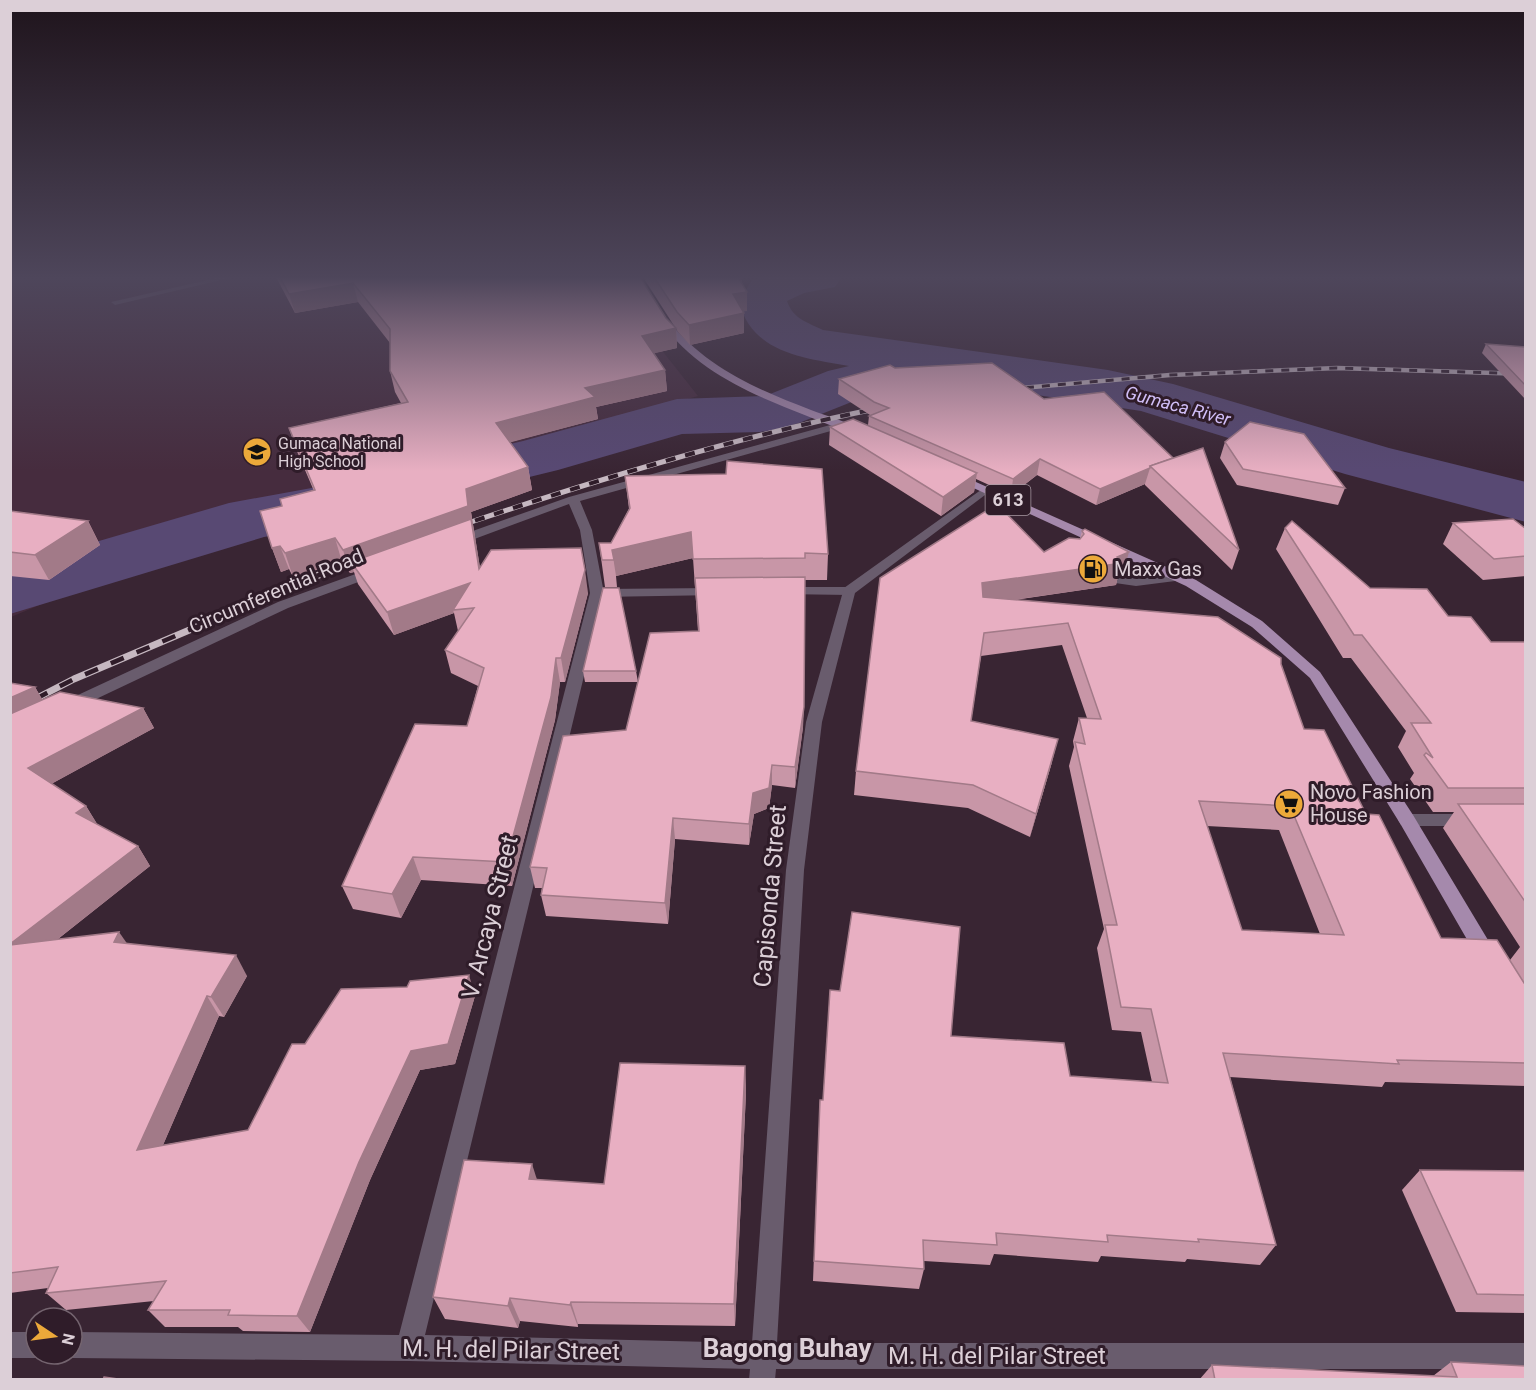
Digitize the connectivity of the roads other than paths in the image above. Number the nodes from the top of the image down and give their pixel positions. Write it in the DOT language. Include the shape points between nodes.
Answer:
graph roads {
  1 [pos="679,342"];
  2 [pos="841,425"];
  3 [pos="872,439"];
  4 [pos="944,471"];
  5 [pos="986,490"];
  6 [pos="573,499"];
  7 [pos="439,548"];
  8 [pos="383,568"];
  9 [pos="1178,577"];
  10 [pos="1120,580"];
  11 [pos="769,591"];
  12 [pos="849,591"];
  13 [pos="723,592"];
  14 [pos="597,593"];
  15 [pos="53,714"];
  16 [pos="1490,819"];
  17 [pos="1407,820"];
  18 [pos="1496,971"];
  19 [pos="84,1345"];
  20 [pos="409,1348"];
  21 [pos="1526,1356"];
  22 [pos="763,1368"];
  1 -- 2 [label="main road" via="717,372"];
  2 -- 3 [label="main road"];
  2 -- 6 [label="street"];
  4 -- 5 [label="main road, 613"];
  5 -- 9 [label="main road, 613" via="1074,536"];
  5 -- 12 [label="street"];
  6 -- 7 [label="street"];
  6 -- 14 [label="street, V. Arcaya Street" via="586,530"];
  8 -- 15 [label="street, Circumferential Road" via="283,605"];
  9 -- 10 [label="street"];
  9 -- 17 [label="main road, 613" via="1257,624 1315,675"];
  11 -- 12 [label="street"];
  12 -- 22 [label="street, Capisonda Street" via="814,722 795,870"];
  13 -- 14 [label="street"];
  14 -- 20 [label="street, V. Arcaya Street"];
  16 -- 17 [label="street"];
  17 -- 18 [label="main road, 613"];
  19 -- 20 [label="street, M. H. del Pilar Street"];
  20 -- 22 [label="street, M. H. del Pilar Street"];
  21 -- 22 [label="street, M. H. del Pilar Street"];
}
